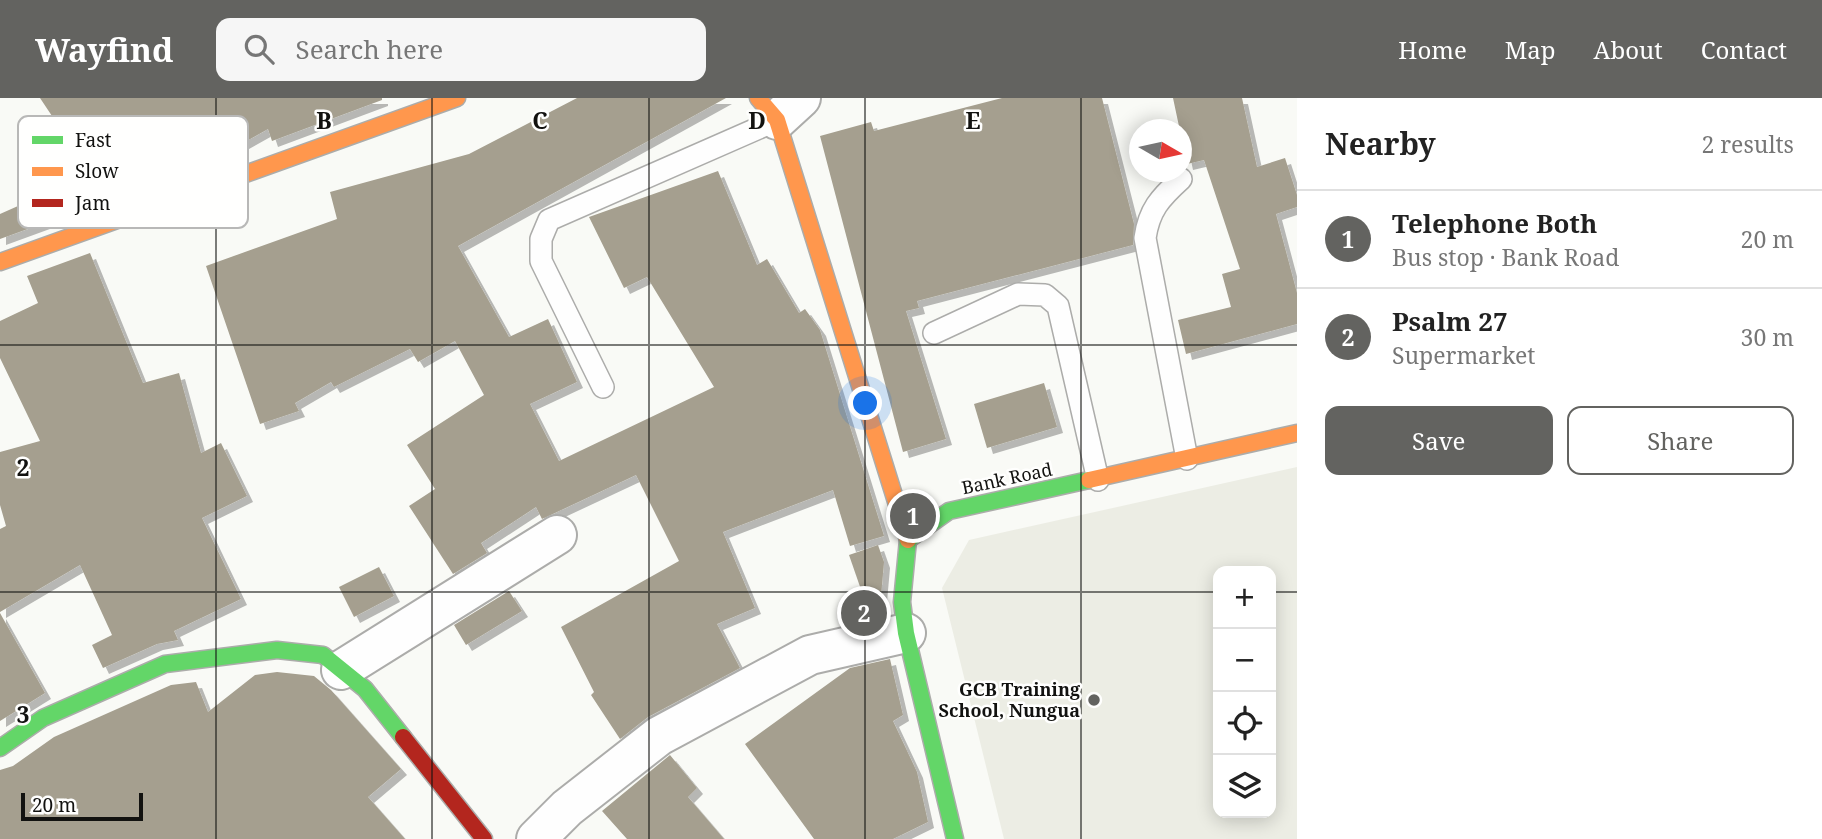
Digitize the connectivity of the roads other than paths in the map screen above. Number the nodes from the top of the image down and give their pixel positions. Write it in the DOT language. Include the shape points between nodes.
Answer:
graph roads {
  1 [pos="457,98"];
  2 [pos="779,105"];
  3 [pos="248,173"];
  4 [pos="1178,182"];
  5 [pos="95,228"];
  6 [pos="0,262"];
  7 [pos="934,333"];
  8 [pos="603,387"];
  9 [pos="1297,433"];
  10 [pos="1187,459"];
  11 [pos="1098,480"];
  12 [pos="557,534"];
  13 [pos="908,540"];
  14 [pos="906,633"];
  15 [pos="341,670"];
  16 [pos="0,748"];
  17 [pos="484,839"];
  18 [pos="536,839"];
  19 [pos="955,839"];
  1 -- 3 [label="street"];
  2 -- 8 [label="lane" via="549,220 541,239 541,261"];
  2 -- 13 [label="street"];
  4 -- 10 [label="lane" via="1148,216 1145,238"];
  5 -- 6 [label="street"];
  7 -- 11 [label="lane" via="1018,294 1045,295 1058,306"];
  9 -- 10 [label="street, Bank Road"];
  10 -- 11 [label="street, Bank Road"];
  11 -- 13 [label="street, Bank Road" via="949,511"];
  12 -- 15 [label="street"];
  13 -- 14 [label="street" via="902,602"];
  14 -- 18 [label="street" via="810,655 670,730 567,808"];
  14 -- 19 [label="street"];
  15 -- 16 [label="street" via="323,655 277,650 165,664 43,718"];
  15 -- 17 [label="street" via="365,689"];
}
